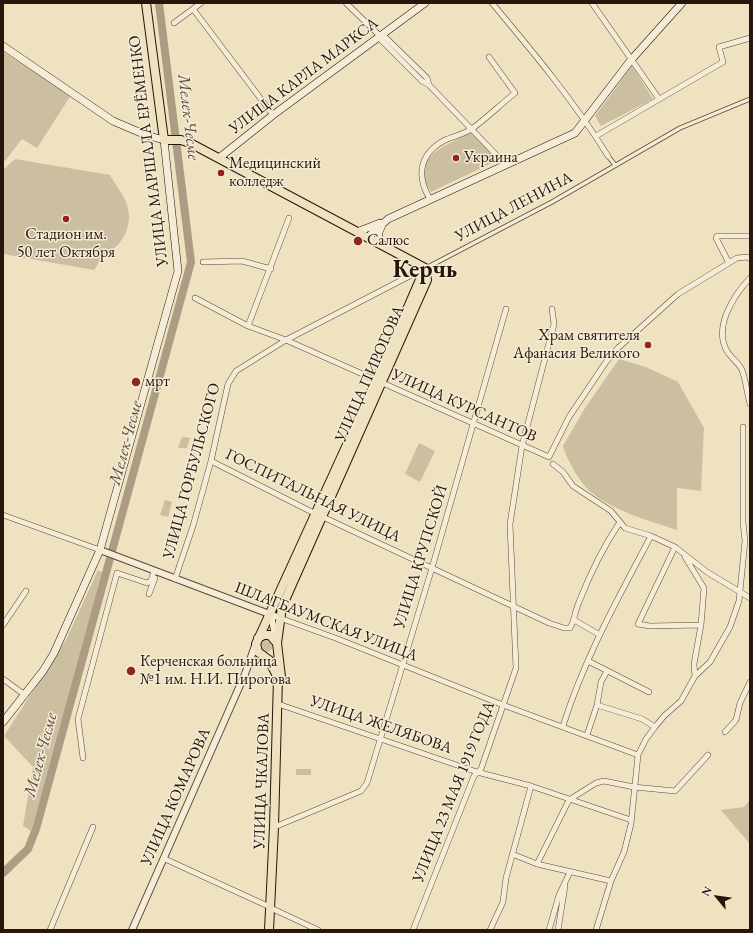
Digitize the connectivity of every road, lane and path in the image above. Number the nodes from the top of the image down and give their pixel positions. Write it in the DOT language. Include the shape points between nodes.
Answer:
graph roads {
  1 [pos="146,3"];
  2 [pos="201,3"];
  3 [pos="346,3"];
  4 [pos="425,3"];
  5 [pos="492,3"];
  6 [pos="592,3"];
  7 [pos="682,3"];
  8 [pos="194,9"];
  9 [pos="174,23"];
  10 [pos="380,36"];
  11 [pos="750,38"];
  12 [pos="3,46"];
  13 [pos="488,57"];
  14 [pos="630,60"];
  15 [pos="659,99"];
  16 [pos="750,99"];
  17 [pos="273,115"];
  18 [pos="586,121"];
  19 [pos="472,129"];
  20 [pos="596,136"];
  21 [pos="168,141"];
  22 [pos="608,156"];
  23 [pos="219,158"];
  24 [pos="505,164"];
  25 [pos="615,165"];
  26 [pos="430,199"];
  27 [pos="289,218"];
  28 [pos="384,222"];
  29 [pos="357,232"];
  30 [pos="750,236"];
  31 [pos="368,237"];
  32 [pos="380,244"];
  33 [pos="749,258"];
  34 [pos="203,262"];
  35 [pos="729,263"];
  36 [pos="271,268"];
  37 [pos="425,268"];
  38 [pos="750,278"];
  39 [pos="195,298"];
  40 [pos="552,309"];
  41 [pos="506,310"];
  42 [pos="248,326"];
  43 [pos="286,340"];
  44 [pos="379,382"];
  45 [pos="750,404"];
  46 [pos="472,425"];
  47 [pos="743,427"];
  48 [pos="522,446"];
  49 [pos="211,461"];
  50 [pos="553,464"];
  51 [pos="3,515"];
  52 [pos="318,515"];
  53 [pos="620,522"];
  54 [pos="652,536"];
  55 [pos="675,547"];
  56 [pos="102,551"];
  57 [pos="684,555"];
  58 [pos="432,568"];
  59 [pos="155,571"];
  60 [pos="175,579"];
  61 [pos="153,581"];
  62 [pos="26,591"];
  63 [pos="740,593"];
  64 [pos="149,594"];
  65 [pos="750,598"];
  66 [pos="515,606"];
  67 [pos="270,615"];
  68 [pos="280,618"];
  69 [pos="574,620"];
  70 [pos="3,625"];
  71 [pos="701,625"];
  72 [pos="600,635"];
  73 [pos="257,640"];
  74 [pos="277,644"];
  75 [pos="264,656"];
  76 [pos="588,661"];
  77 [pos="401,664"];
  78 [pos="607,671"];
  79 [pos="245,674"];
  80 [pos="695,676"];
  81 [pos="279,678"];
  82 [pos="3,679"];
  83 [pos="750,682"];
  84 [pos="649,692"];
  85 [pos="25,695"];
  86 [pos="597,704"];
  87 [pos="280,705"];
  88 [pos="503,706"];
  89 [pos="3,722"];
  90 [pos="564,726"];
  91 [pos="655,727"];
  92 [pos="725,732"];
  93 [pos="586,735"];
  94 [pos="380,738"];
  95 [pos="638,755"];
  96 [pos="708,755"];
  97 [pos="83,758"];
  98 [pos="477,772"];
  99 [pos="531,786"];
  100 [pos="634,787"];
  101 [pos="569,800"];
  102 [pos="631,820"];
  103 [pos="276,826"];
  104 [pos="93,827"];
  105 [pos="512,854"];
  106 [pos="165,859"];
  107 [pos="536,864"];
  108 [pos="570,872"];
  109 [pos="566,881"];
  110 [pos="611,881"];
  111 [pos="272,908"];
  112 [pos="50,930"];
  113 [pos="132,930"];
  114 [pos="270,930"];
  115 [pos="318,930"];
  116 [pos="413,930"];
  117 [pos="490,930"];
  118 [pos="549,930"];
  119 [pos="558,930"];
  120 [pos="596,930"];
  1 -- 21 [label="main road, УЛИЦА МАРШАЛА ЕРЁМЕНКО"];
  2 -- 8 [label="street"];
  3 -- 10 [label="street"];
  4 -- 10 [label="main road, УЛИЦА КАРЛА МАРКСА"];
  5 -- 18 [label="street" via="544,65"];
  6 -- 14 [label="street"];
  7 -- 14 [label="main road"];
  8 -- 9 [label="street"];
  8 -- 17 [label="street"];
  10 -- 17 [label="main road, УЛИЦА КАРЛА МАРКСА"];
  10 -- 19 [label="street" via="427,78"];
  11 -- 15 [label="street" via="719,47 723,62"];
  12 -- 21 [label="main road" via="120,124"];
  13 -- 19 [label="street" via="515,92"];
  14 -- 15 [label="street"];
  14 -- 18 [label="main road"];
  15 -- 20 [label="street"];
  16 -- 25 [label="street, УЛИЦА ЛЕНИНА" via="680,128"];
  17 -- 23 [label="main road, УЛИЦА КАРЛА МАРКСА"];
  18 -- 20 [label="street"];
  18 -- 24 [label="main road" via="575,133"];
  19 -- 24 [label="street"];
  19 -- 26 [label="street" via="444,141 426,158 421,179"];
  20 -- 22 [label="street"];
  21 -- 23 [label="main road" via="181,140"];
  21 -- 56 [label="main road, УЛИЦА МАРШАЛА ЕРЁМЕНКО" via="178,271"];
  22 -- 25 [label="street"];
  23 -- 29 [label="main road"];
  24 -- 26 [label="main road"];
  25 -- 37 [label="street, УЛИЦА ЛЕНИНА" via="552,202"];
  26 -- 28 [label="main road"];
  27 -- 36 [label="street"];
  28 -- 29 [label="main road"];
  28 -- 31 [label="main road"];
  28 -- 32 [label="main road" via="379,232"];
  29 -- 31 [label="main road"];
  30 -- 35 [label="street" via="720,235 716,238"];
  31 -- 32 [label="main road"];
  32 -- 37 [label="main road"];
  33 -- 35 [label="street" via="737,258"];
  34 -- 36 [label="street" via="242,261"];
  35 -- 48 [label="street, УЛИЦА КУРСАНТОВ" via="678,294 618,348 569,417 549,458"];
  36 -- 42 [label="street"];
  37 -- 43 [label="street, УЛИЦА ГОРБУЛЬСКОГО"];
  37 -- 44 [label="main road, УЛИЦА ПИРОГОВА" via="427,280"];
  38 -- 45 [label="street" via="731,305 723,336 727,351 741,368"];
  39 -- 42 [label="street, УЛИЦА КУРСАНТОВ"];
  40 -- 48 [label="street, УЛИЦА 23 МАЯ 1919 ГОДА" via="554,324"];
  41 -- 46 [label="street, УЛИЦА КРУПСКОЙ"];
  42 -- 43 [label="street, УЛИЦА КУРСАНТОВ"];
  43 -- 44 [label="street, УЛИЦА КУРСАНТОВ"];
  43 -- 49 [label="street, УЛИЦА ГОРБУЛЬСКОГО" via="236,371 228,384"];
  44 -- 46 [label="street, УЛИЦА КУРСАНТОВ"];
  44 -- 52 [label="main road, УЛИЦА ПИРОГОВА"];
  46 -- 48 [label="street, УЛИЦА КУРСАНТОВ"];
  46 -- 58 [label="street, УЛИЦА КРУПСКОЙ"];
  47 -- 63 [label="street" via="745,541"];
  48 -- 66 [label="street, УЛИЦА 23 МАЯ 1919 ГОДА" via="510,524"];
  49 -- 52 [label="street, ГОСПИТАЛЬНАЯ УЛИЦА"];
  49 -- 60 [label="street, УЛИЦА ГОРБУЛЬСКОГО"];
  50 -- 53 [label="street" via="563,472 573,486 604,505"];
  51 -- 56 [label="street, ШЛАГБАУМСКАЯ УЛИЦА"];
  52 -- 58 [label="street, ГОСПИТАЛЬНАЯ УЛИЦА"];
  52 -- 67 [label="main road, УЛИЦА ПИРОГОВА"];
  52 -- 68 [label="main road, УЛИЦА ПИРОГОВА"];
  53 -- 54 [label="street" via="625,528"];
  53 -- 69 [label="street" via="603,548 576,607"];
  54 -- 55 [label="street"];
  54 -- 72 [label="street" via="607,617"];
  55 -- 57 [label="street"];
  55 -- 71 [label="street" via="638,624"];
  56 -- 59 [label="street, ШЛАГБАУМСКАЯ УЛИЦА"];
  56 -- 85 [label="main road, УЛИЦА МАРШАЛА ЕРЁМЕНКО" via="54,653"];
  57 -- 63 [label="street"];
  57 -- 71 [label="street" via="704,588"];
  58 -- 66 [label="street, ГОСПИТАЛЬНАЯ УЛИЦА"];
  58 -- 77 [label="street, УЛИЦА КРУПСКОЙ"];
  59 -- 60 [label="street, ШЛАГБАУМСКАЯ УЛИЦА"];
  59 -- 61 [label="street"];
  60 -- 67 [label="street, ШЛАГБАУМСКАЯ УЛИЦА"];
  61 -- 64 [label="street"];
  61 -- 97 [label="street" via="147,583 117,573 78,719"];
  62 -- 70 [label="street"];
  63 -- 65 [label="street"];
  63 -- 80 [label="street" via="730,627 710,662"];
  66 -- 69 [label="street, ГОСПИТАЛЬНАЯ УЛИЦА" via="564,628 570,628"];
  66 -- 88 [label="street, УЛИЦА 23 МАЯ 1919 ГОДА" via="516,668"];
  67 -- 68 [label="street, ШЛАГБАУМСКАЯ УЛИЦА"];
  67 -- 73 [label="main road, УЛИЦА КОМАРОВА"];
  67 -- 74 [label="street"];
  68 -- 74 [label="main road, УЛИЦА ПИРОГОВА"];
  68 -- 77 [label="street, ШЛАГБАУМСКАЯ УЛИЦА"];
  69 -- 72 [label="street"];
  71 -- 80 [label="street" via="694,664"];
  72 -- 76 [label="street"];
  73 -- 74 [label="main road" via="264,635 270,635"];
  73 -- 75 [label="main road, УЛИЦА ЧКАЛОВА" via="256,649"];
  73 -- 79 [label="street, УЛИЦА КОМАРОВА"];
  74 -- 75 [label="main road" via="274,653"];
  74 -- 81 [label="main road, УЛИЦА ЧКАЛОВА"];
  75 -- 79 [label="street, УЛИЦА КОМАРОВА" via="254,659"];
  75 -- 81 [label="main road, УЛИЦА ЧКАЛОВА"];
  76 -- 78 [label="street"];
  76 -- 90 [label="street" via="575,689"];
  77 -- 88 [label="street, ШЛАГБАУМСКАЯ УЛИЦА"];
  77 -- 94 [label="street, УЛИЦА КРУПСКОЙ"];
  78 -- 84 [label="street"];
  78 -- 86 [label="street" via="601,682"];
  79 -- 106 [label="street, УЛИЦА КОМАРОВА"];
  80 -- 91 [label="street" via="681,701"];
  81 -- 87 [label="main road, УЛИЦА ЧКАЛОВА"];
  82 -- 85 [label="street"];
  83 -- 92 [label="street" via="736,720"];
  85 -- 89 [label="main road, УЛИЦА МАРШАЛА ЕРЁМЕНКО"];
  86 -- 91 [label="street" via="642,719"];
  86 -- 93 [label="street"];
  87 -- 94 [label="street, УЛИЦА ЖЕЛЯБОВА"];
  87 -- 103 [label="main road, УЛИЦА ЧКАЛОВА"];
  88 -- 90 [label="street, ШЛАГБАУМСКАЯ УЛИЦА"];
  88 -- 98 [label="street, УЛИЦА 23 МАЯ 1919 ГОДА" via="481,769"];
  90 -- 93 [label="street, ШЛАГБАУМСКАЯ УЛИЦА"];
  91 -- 95 [label="street"];
  93 -- 95 [label="street, ШЛАГБАУМСКАЯ УЛИЦА"];
  94 -- 98 [label="street, УЛИЦА ЖЕЛЯБОВА"];
  94 -- 103 [label="street, УЛИЦА КРУПСКОЙ" via="367,783 361,791"];
  95 -- 100 [label="street"];
  96 -- 100 [label="street" via="675,791"];
  98 -- 99 [label="street, УЛИЦА ЖЕЛЯБОВА"];
  98 -- 116 [label="street, УЛИЦА 23 МАЯ 1919 ГОДА"];
  99 -- 101 [label="street, УЛИЦА ЖЕЛЯБОВА"];
  99 -- 105 [label="street"];
  100 -- 101 [label="street" via="604,781 596,783"];
  100 -- 102 [label="street"];
  101 -- 102 [label="street, УЛИЦА ЖЕЛЯБОВА"];
  101 -- 107 [label="street"];
  102 -- 110 [label="street" via="624,852"];
  103 -- 111 [label="main road, УЛИЦА ЧКАЛОВА"];
  104 -- 112 [label="street"];
  105 -- 107 [label="street"];
  105 -- 117 [label="street" via="503,902"];
  106 -- 111 [label="street"];
  106 -- 113 [label="street, УЛИЦА КОМАРОВА"];
  107 -- 108 [label="street"];
  108 -- 109 [label="street"];
  108 -- 110 [label="street"];
  109 -- 118 [label="street" via="559,895"];
  109 -- 119 [label="street"];
  110 -- 120 [label="street"];
  111 -- 114 [label="main road, УЛИЦА ЧКАЛОВА"];
  111 -- 115 [label="street"];
}
